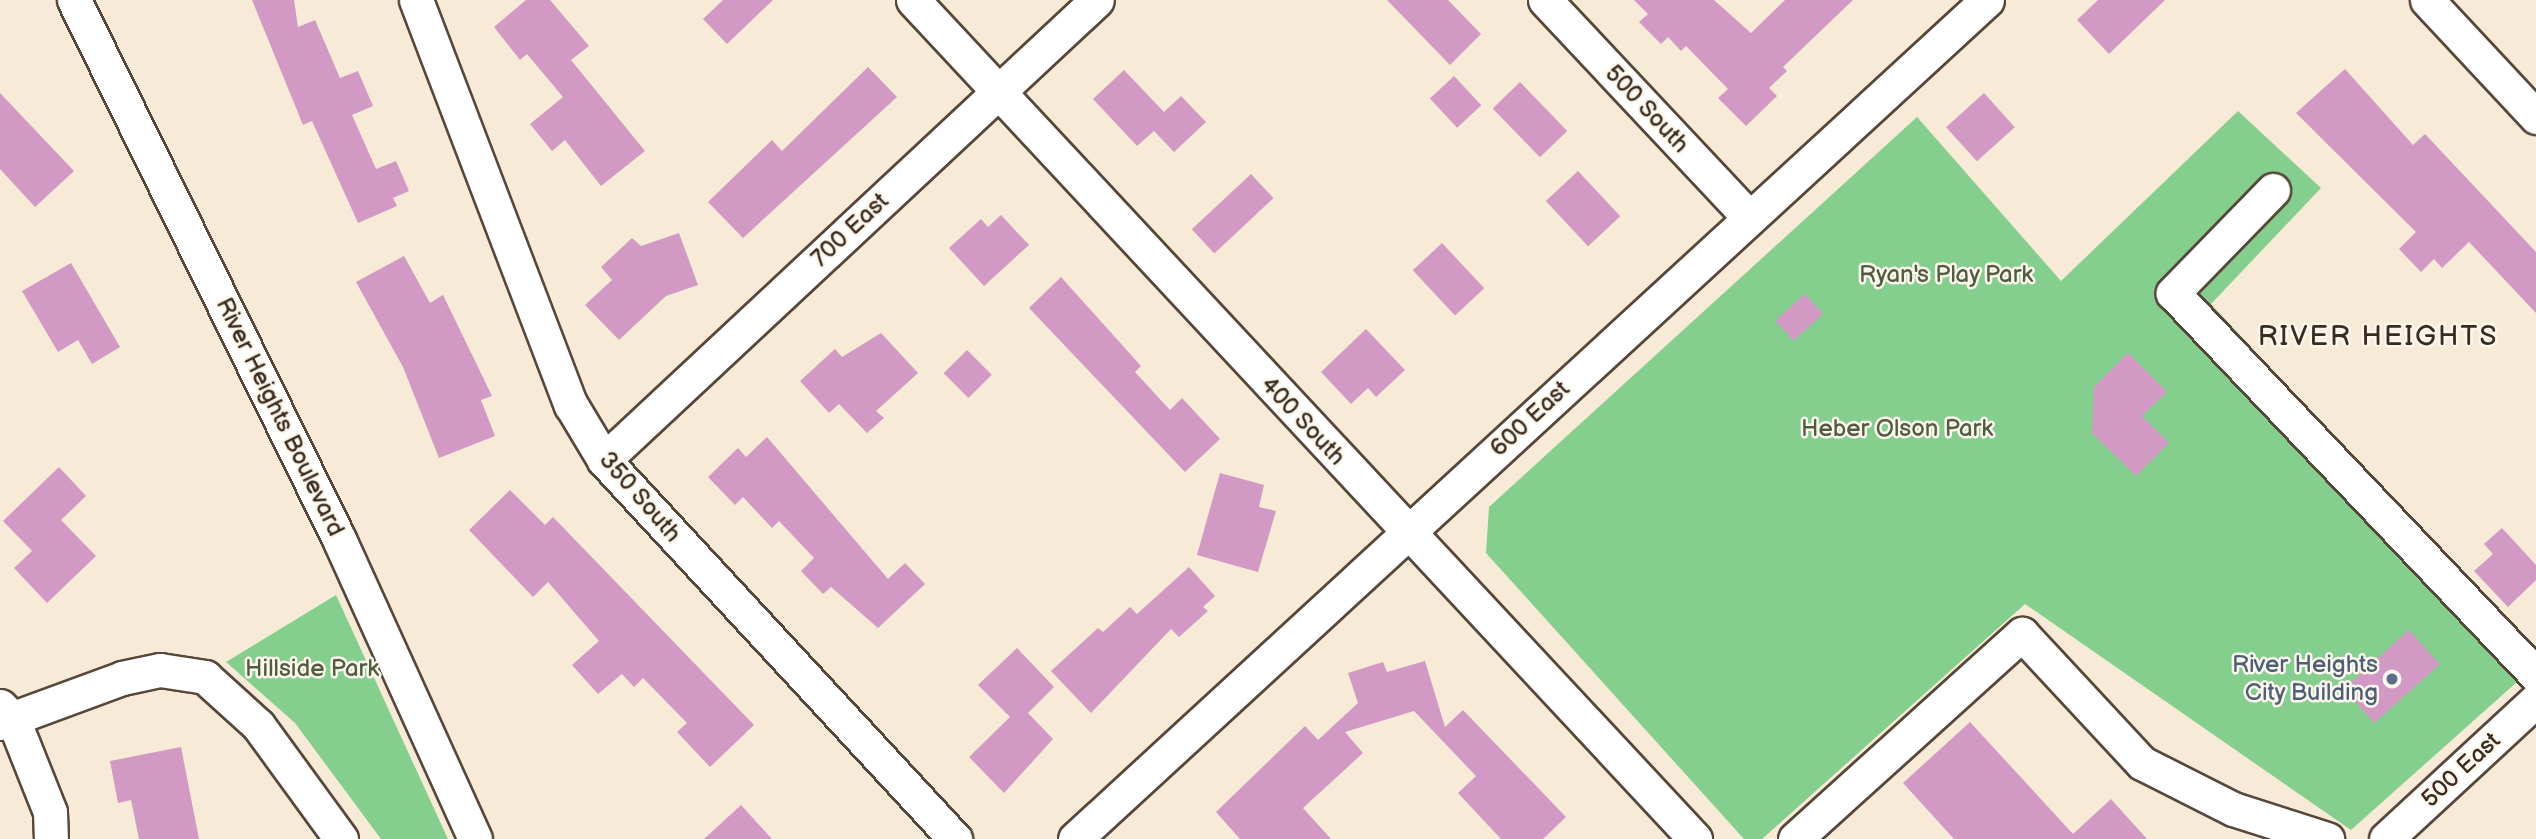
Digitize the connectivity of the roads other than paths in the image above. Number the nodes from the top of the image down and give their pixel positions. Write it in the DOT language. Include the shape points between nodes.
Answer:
graph roads {
  1 [pos="74,0"];
  2 [pos="416,0"];
  3 [pos="913,0"];
  4 [pos="1097,0"];
  5 [pos="1545,0"];
  6 [pos="1987,0"];
  7 [pos="2427,0"];
  8 [pos="999,92"];
  9 [pos="2536,117"];
  10 [pos="2273,190"];
  11 [pos="1749,217"];
  12 [pos="604,460"];
  13 [pos="1407,532"];
  14 [pos="2536,675"];
  15 [pos="2536,700"];
  16 [pos="4,716"];
  17 [pos="51,839"];
  18 [pos="341,839"];
  19 [pos="475,839"];
  20 [pos="955,839"];
  21 [pos="1075,839"];
  22 [pos="1695,839"];
  23 [pos="1795,839"];
  24 [pos="2327,839"];
  25 [pos="2387,839"];
  1 -- 19 [label="street, River Heights Boulevard" via="333,527"];
  2 -- 12 [label="street, 350 South" via="571,405"];
  3 -- 8 [label="street, 400 South"];
  4 -- 8 [label="street, 700 East"];
  5 -- 11 [label="street, 500 South"];
  6 -- 11 [label="street, 600 East"];
  7 -- 9 [label="street"];
  8 -- 12 [label="street, 700 East"];
  8 -- 13 [label="street, 400 South"];
  10 -- 14 [label="street" via="2173,293"];
  11 -- 13 [label="street, 600 East"];
  12 -- 20 [label="street, 350 South"];
  13 -- 21 [label="street, 600 East"];
  13 -- 22 [label="street, 400 South"];
  15 -- 25 [label="street, 500 East"];
  16 -- 17 [label="street" via="50,812"];
  16 -- 18 [label="street" via="160,670 205,677 258,725"];
  23 -- 24 [label="street" via="2022,634 2141,763 2233,809"];
}
